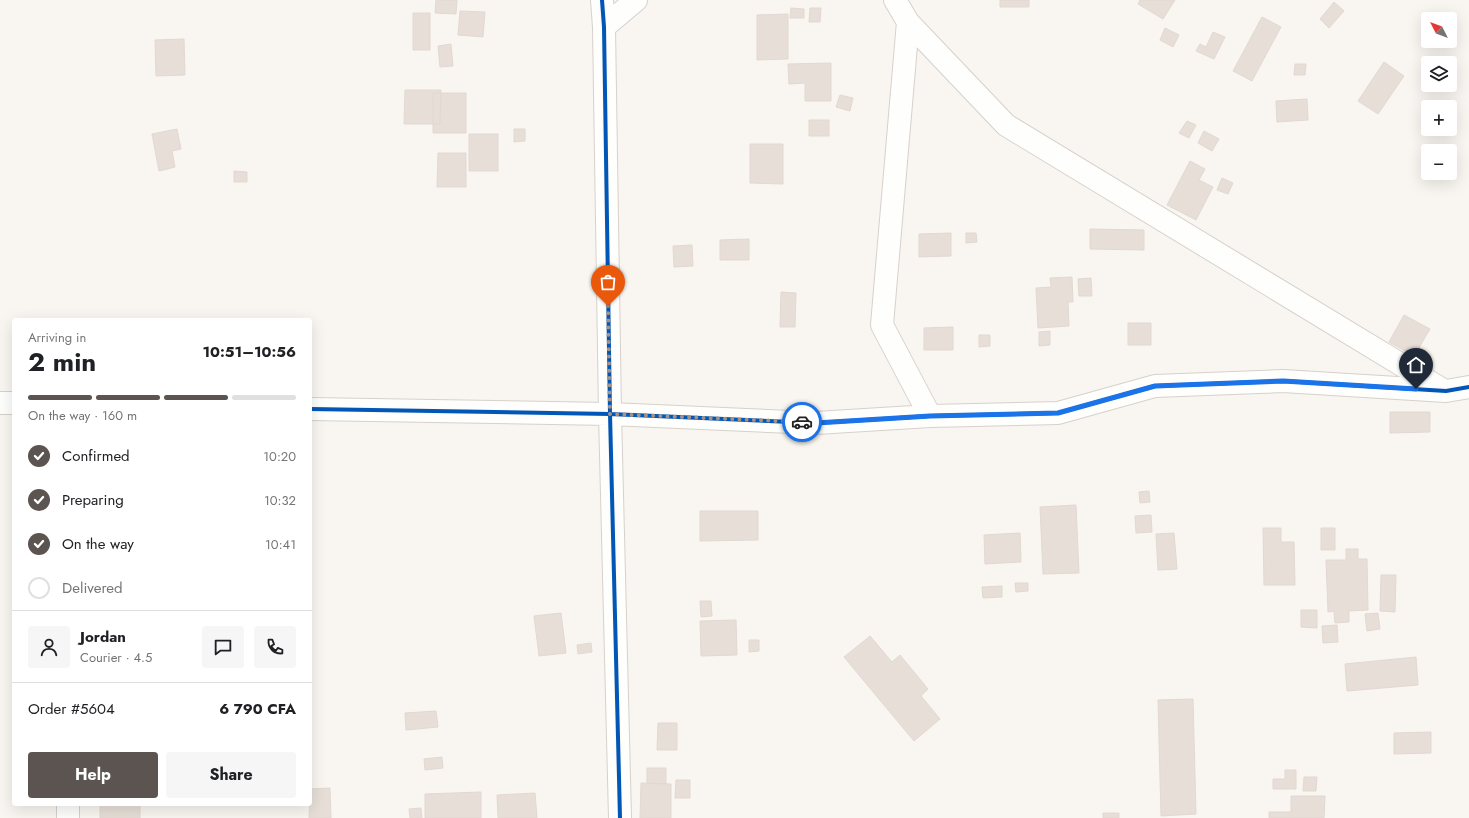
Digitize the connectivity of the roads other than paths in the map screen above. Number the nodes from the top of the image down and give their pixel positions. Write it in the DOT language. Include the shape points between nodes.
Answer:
graph roads {
  1 [pos="602,0"];
  2 [pos="636,0"];
  3 [pos="895,0"];
  4 [pos="908,22"];
  5 [pos="604,28"];
  6 [pos="1469,387"];
  7 [pos="1446,391"];
  8 [pos="0,403"];
  9 [pos="12,403"];
  10 [pos="312,409"];
  11 [pos="610,414"];
  12 [pos="930,416"];
  13 [pos="68,806"];
  14 [pos="68,818"];
  15 [pos="620,818"];
  1 -- 5 [label="street"];
  2 -- 5 [label="street"];
  3 -- 4 [label="street"];
  4 -- 7 [label="street" via="1006,125"];
  4 -- 12 [label="street" via="882,325"];
  5 -- 11 [label="street"];
  6 -- 7 [label="street"];
  7 -- 12 [label="street" via="1283,381 1155,386 1058,413"];
  8 -- 9 [label="street"];
  10 -- 11 [label="street"];
  11 -- 12 [label="street" via="816,423"];
  11 -- 15 [label="street"];
  13 -- 14 [label="street"];
}
